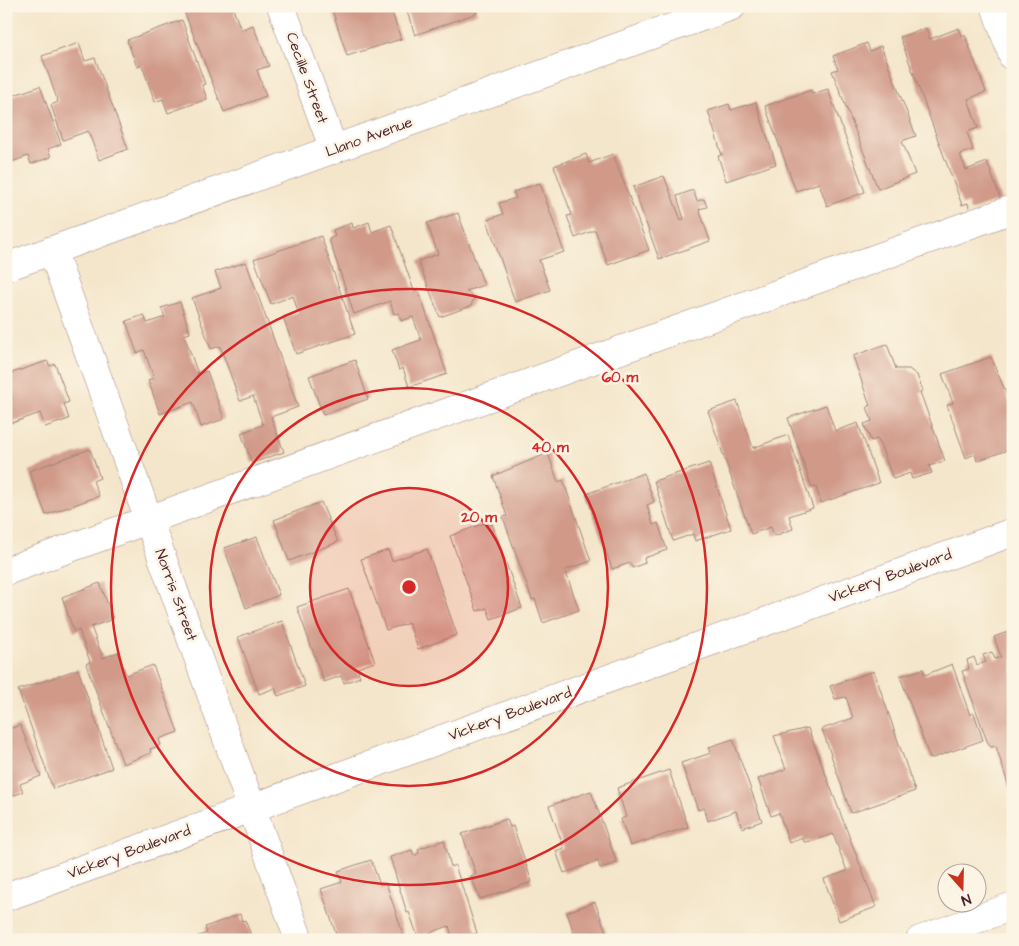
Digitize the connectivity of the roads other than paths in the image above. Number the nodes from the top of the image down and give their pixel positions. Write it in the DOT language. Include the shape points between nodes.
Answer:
graph roads {
  1 [pos="281,6"];
  2 [pos="732,6"];
  3 [pos="995,6"];
  4 [pos="1013,57"];
  5 [pos="334,150"];
  6 [pos="1013,209"];
  7 [pos="52,250"];
  8 [pos="6,267"];
  9 [pos="149,520"];
  10 [pos="1013,532"];
  11 [pos="6,571"];
  12 [pos="252,807"];
  13 [pos="6,896"];
  14 [pos="1013,906"];
  15 [pos="299,940"];
  16 [pos="920,940"];
  1 -- 5 [label="street, Cecille Street"];
  2 -- 5 [label="street, Llano Avenue"];
  3 -- 4 [label="street"];
  5 -- 7 [label="street, Llano Avenue"];
  6 -- 9 [label="street"];
  7 -- 8 [label="street, Llano Avenue"];
  7 -- 9 [label="street, Norris Street"];
  9 -- 11 [label="street"];
  9 -- 12 [label="street, Norris Street"];
  10 -- 12 [label="street, Vickery Boulevard"];
  12 -- 13 [label="street, Vickery Boulevard"];
  12 -- 15 [label="street, Norris Street"];
  14 -- 16 [label="street"];
}
